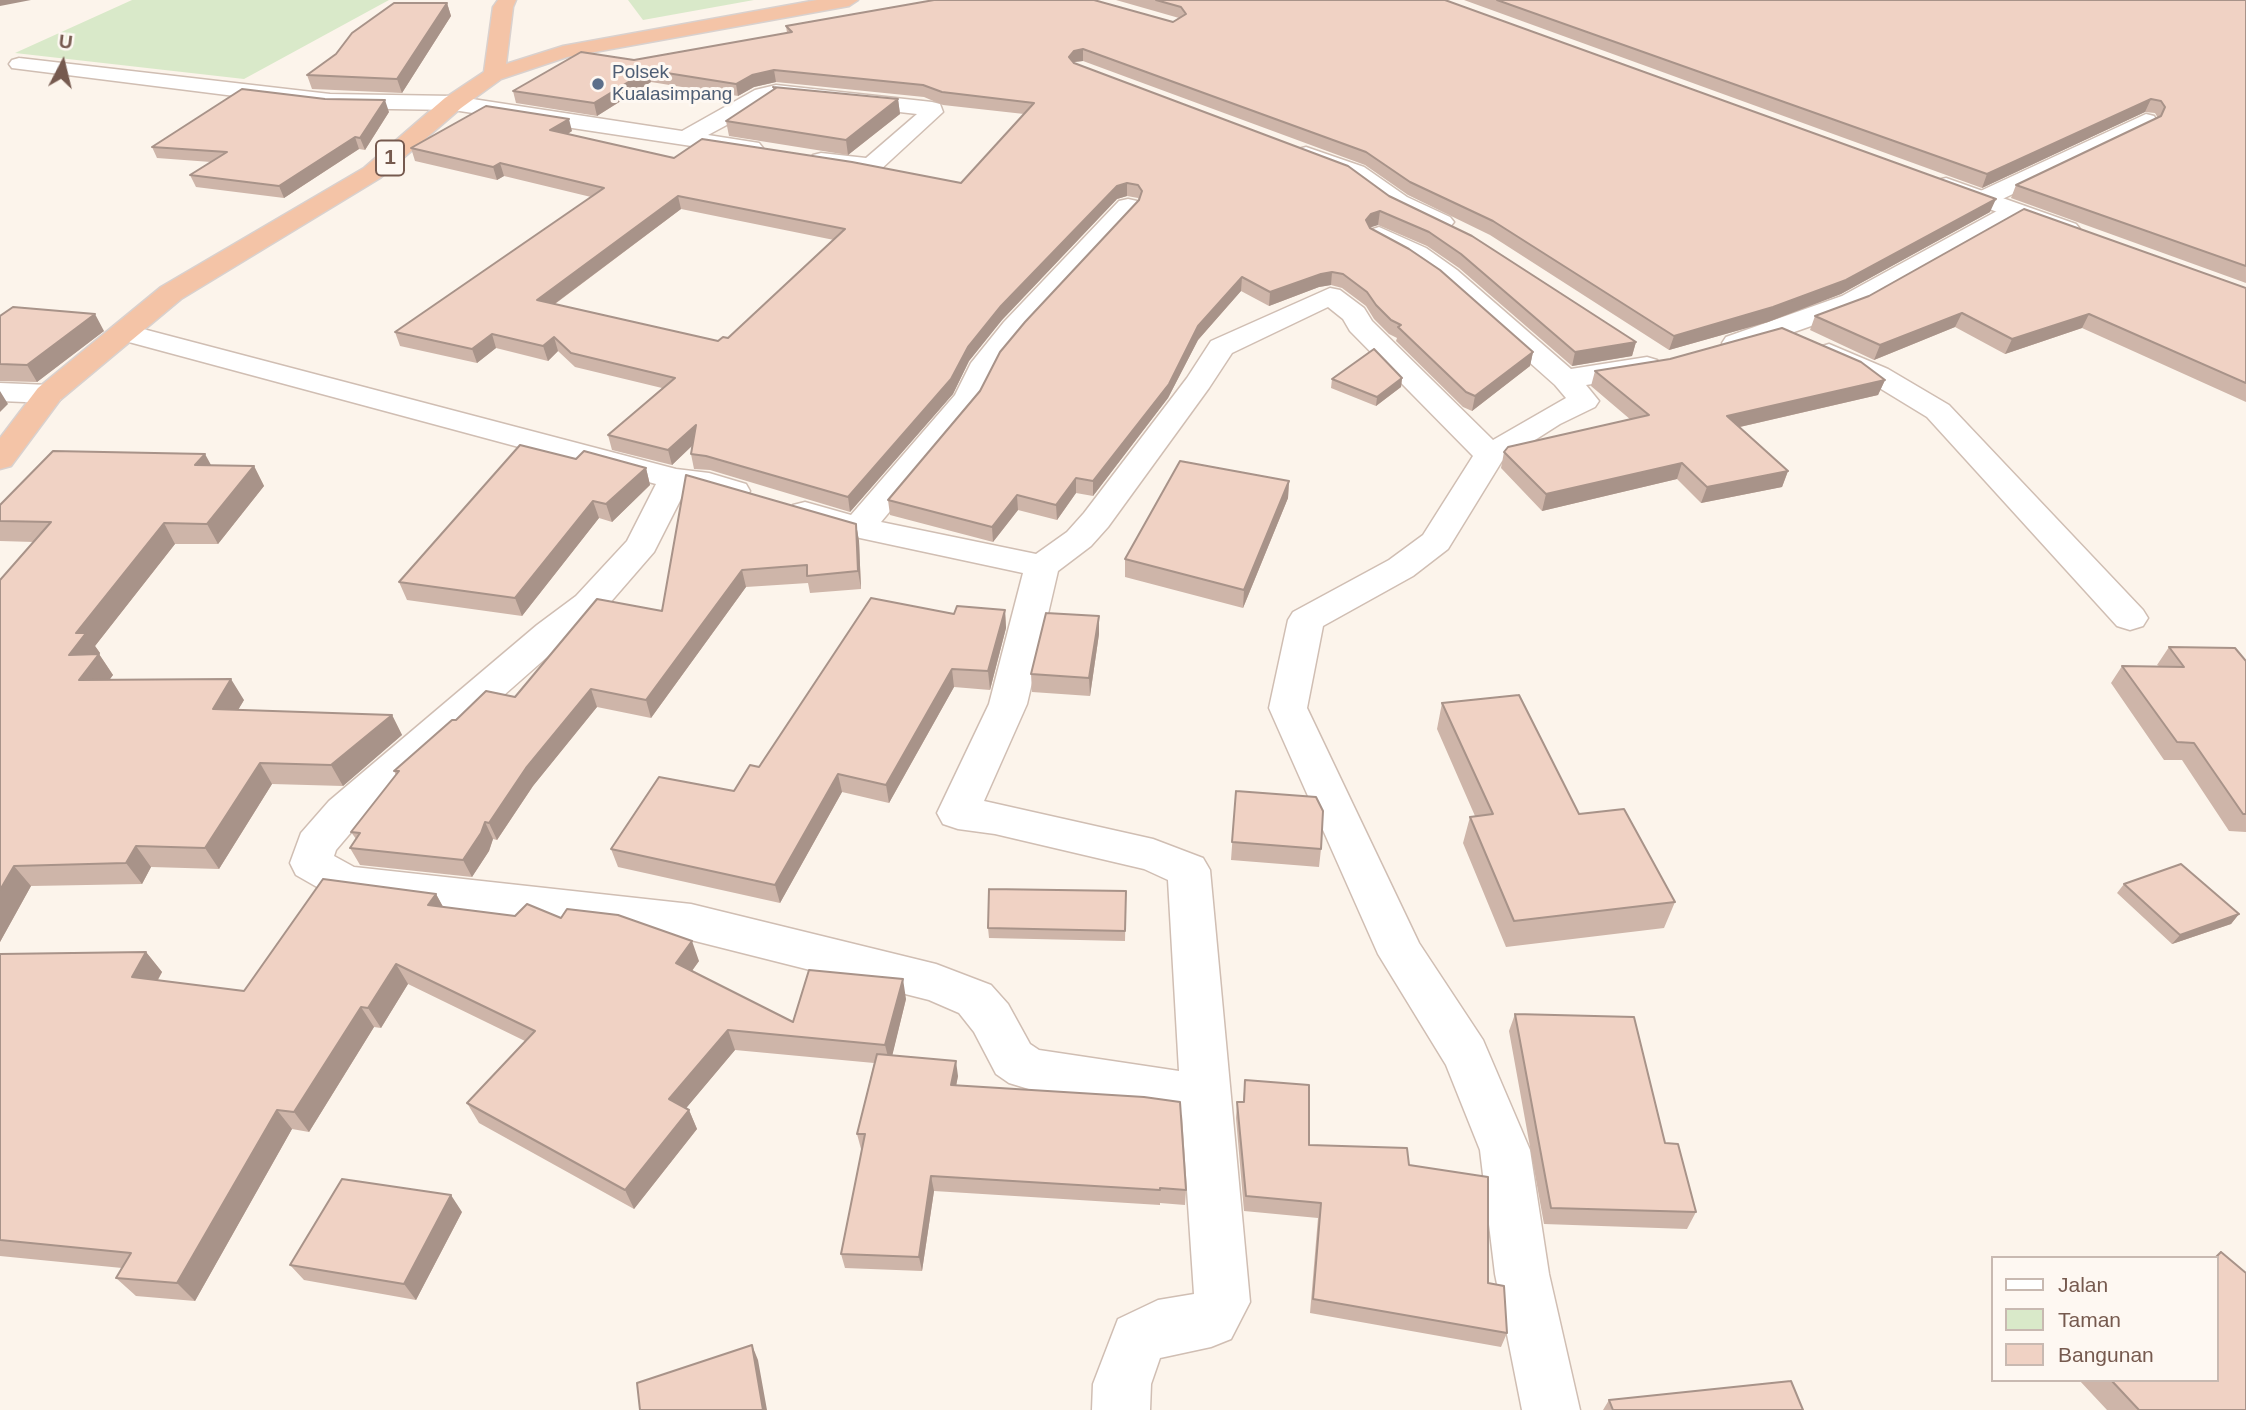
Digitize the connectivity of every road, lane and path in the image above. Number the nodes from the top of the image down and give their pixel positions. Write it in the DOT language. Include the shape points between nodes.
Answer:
graph roads {
  1 [pos="507,0"];
  2 [pos="849,0"];
  3 [pos="498,43"];
  4 [pos="563,52"];
  5 [pos="19,64"];
  6 [pos="494,75"];
  7 [pos="453,103"];
  8 [pos="2146,121"];
  9 [pos="687,137"];
  10 [pos="1282,145"];
  11 [pos="766,151"];
  12 [pos="793,155"];
  13 [pos="1922,177"];
  14 [pos="1983,199"];
  15 [pos="1128,206"];
  16 [pos="2015,211"];
  17 [pos="1457,230"];
  18 [pos="1379,234"];
  19 [pos="2092,239"];
  20 [pos="1779,330"];
  21 [pos="124,332"];
  22 [pos="1630,341"];
  23 [pos="1715,349"];
  24 [pos="1565,379"];
  25 [pos="0,392"];
  26 [pos="49,394"];
  27 [pos="1490,455"];
  28 [pos="0,459"];
  29 [pos="675,479"];
  30 [pos="858,528"];
  31 [pos="1042,566"];
  32 [pos="2130,618"];
  33 [pos="1206,1096"];
  34 [pos="1121,1410"];
  35 [pos="1551,1410"];
  1 -- 3 [label="highway"];
  2 -- 4 [label="highway, 1"];
  3 -- 4 [label="highway"];
  3 -- 6 [label="highway"];
  4 -- 6 [label="highway, 1"];
  5 -- 7 [label="street" via="330,102"];
  6 -- 7 [label="highway, 1"];
  7 -- 9 [label="street"];
  7 -- 21 [label="highway, 1" via="372,173 171,293"];
  8 -- 14 [label="street"];
  9 -- 11 [label="street"];
  9 -- 12 [label="street" via="776,91 933,111 868,167"];
  10 -- 17 [label="street" via="1356,172 1398,202"];
  13 -- 14 [label="street"];
  14 -- 16 [label="street"];
  15 -- 30 [label="street" via="1014,328 986,363 968,398"];
  16 -- 19 [label="street"];
  16 -- 20 [label="street" via="1852,302"];
  18 -- 24 [label="street" via="1448,276"];
  20 -- 23 [label="street"];
  20 -- 32 [label="street" via="1878,375 1938,411"];
  21 -- 26 [label="highway, 1"];
  21 -- 29 [label="street"];
  22 -- 24 [label="street" via="1671,362"];
  24 -- 27 [label="street" via="1584,401"];
  25 -- 26 [label="street"];
  26 -- 28 [label="highway, 1"];
  27 -- 31 [label="street" via="1354,314 1330,296 1221,347 1096,520 1079,540"];
  27 -- 35 [label="street" via="1436,542 1401,568 1306,620 1288,708 1401,954 1466,1055 1505,1150 1521,1274"];
  29 -- 30 [label="street" via="698,480"];
  29 -- 33 [label="street" via="642,545 589,604 344,812 316,844 311,863 346,883 691,922 936,983 975,999 1013,1059 1026,1068"];
  30 -- 31 [label="street"];
  31 -- 33 [label="street" via="1008,704 958,813 1153,855 1188,870"];
  33 -- 34 [label="street" via="1222,1301 1211,1319 1158,1328 1138,1339 1122,1384"];
}
